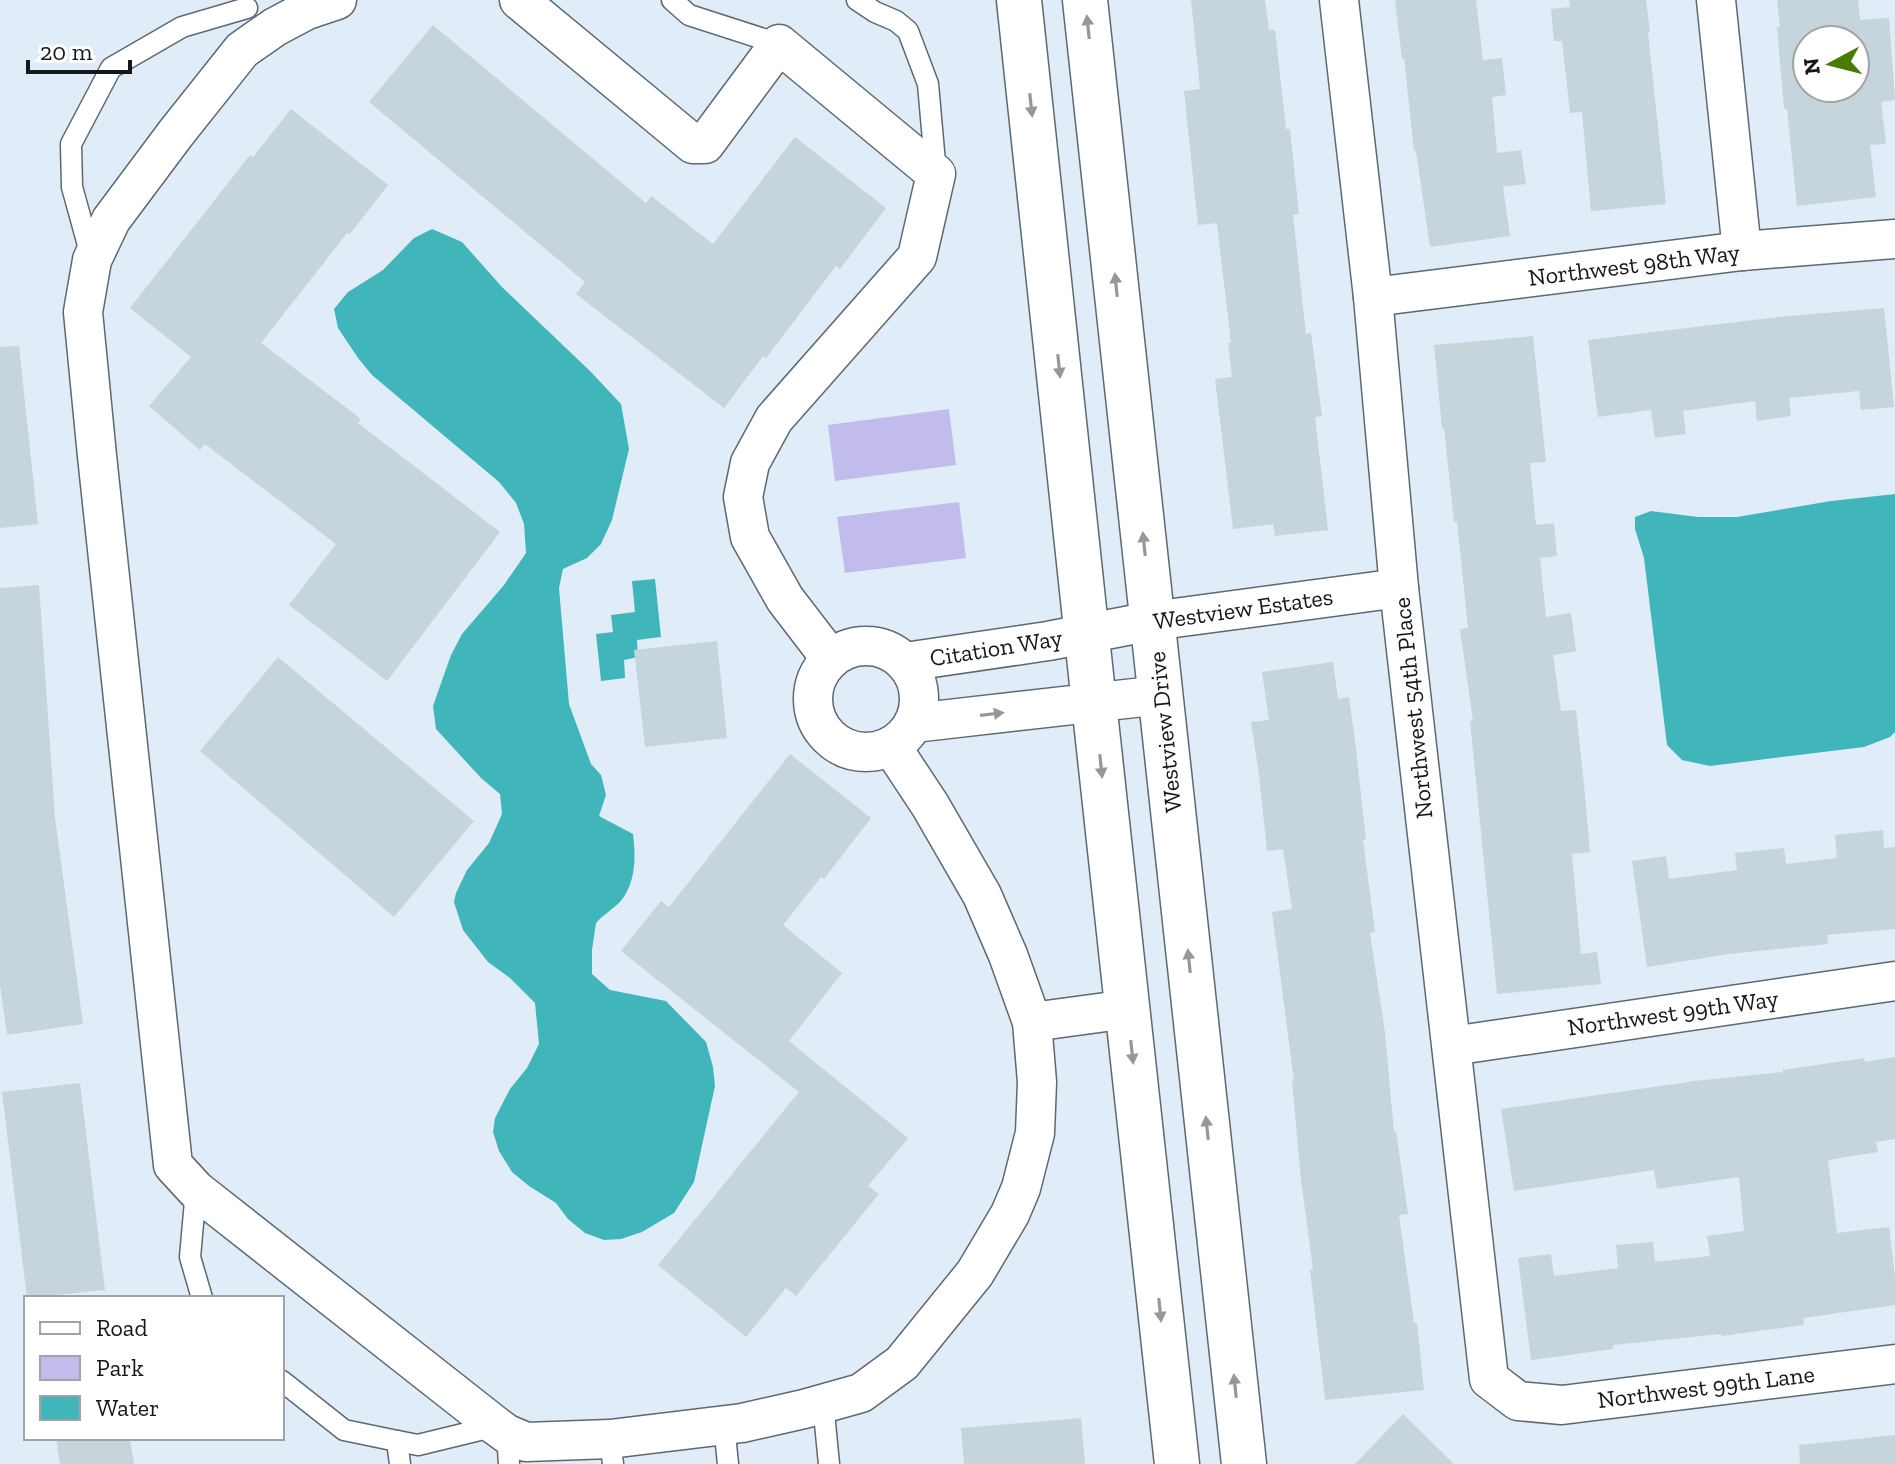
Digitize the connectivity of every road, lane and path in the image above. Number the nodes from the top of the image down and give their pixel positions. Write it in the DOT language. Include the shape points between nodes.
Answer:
graph roads {
  1 [pos="519,0"];
  2 [pos="672,0"];
  3 [pos="857,0"];
  4 [pos="1019,0"];
  5 [pos="1085,0"];
  6 [pos="1339,0"];
  7 [pos="1716,0"];
  8 [pos="324,2"];
  9 [pos="248,17"];
  10 [pos="779,44"];
  11 [pos="936,174"];
  12 [pos="1895,239"];
  13 [pos="1742,251"];
  14 [pos="92,260"];
  15 [pos="1373,297"];
  16 [pos="1399,588"];
  17 [pos="1152,621"];
  18 [pos="1087,632"];
  19 [pos="831,659"];
  20 [pos="905,662"];
  21 [pos="1161,695"];
  22 [pos="1094,703"];
  23 [pos="903,735"];
  24 [pos="1895,981"];
  25 [pos="1128,1009"];
  26 [pos="1032,1022"];
  27 [pos="1452,1046"];
  28 [pos="196,1190"];
  29 [pos="201,1296"];
  30 [pos="1895,1364"];
  31 [pos="284,1383"];
  32 [pos="1518,1401"];
  33 [pos="823,1403"];
  34 [pos="724,1425"];
  35 [pos="397,1441"];
  36 [pos="504,1441"];
  37 [pos="611,1452"];
  38 [pos="400,1464"];
  39 [pos="728,1464"];
  40 [pos="829,1464"];
  41 [pos="1177,1464"];
  42 [pos="1244,1464"];
  1 -- 10 [label="street" via="693,144 705,144"];
  2 -- 10 [label="lane" via="689,15"];
  3 -- 11 [label="lane" via="908,31 928,84"];
  4 -- 18 [label="street, one-way"];
  17 -- 5 [label="street, Westview Drive, one-way"];
  6 -- 15 [label="street, Northwest 54th Place"];
  7 -- 13 [label="street"];
  8 -- 9 [label="street" via="275,27"];
  9 -- 14 [label="street" via="242,50 111,220"];
  9 -- 14 [label="lane" via="182,27 111,68 71,144 72,187"];
  10 -- 11 [label="street"];
  11 -- 19 [label="street" via="917,257 774,419 750,463 743,497 750,537 785,599"];
  12 -- 13 [label="street, Northwest 98th Way"];
  13 -- 15 [label="street, Northwest 98th Way"];
  14 -- 28 [label="street" via="83,312 173,1165"];
  15 -- 16 [label="street, Northwest 54th Place"];
  16 -- 17 [label="street, Westview Estates"];
  16 -- 27 [label="street, Northwest 54th Place"];
  17 -- 18 [label="street, Westview Estates"];
  17 -- 21 [label="street, Westview Drive"];
  18 -- 20 [label="street, Citation Way"];
  18 -- 22 [label="street"];
  19 -- 20 [label="street" via="869,646"];
  19 -- 23 [label="street" via="820,672 813,706 828,736 842,747 875,752"];
  20 -- 23 [label="street" via="919,692 919,708"];
  21 -- 22 [label="street"];
  42 -- 21 [label="street, Westview Drive, one-way"];
  23 -- 22 [label="street, one-way"];
  22 -- 25 [label="street, one-way"];
  23 -- 26 [label="street" via="930,805 982,895"];
  24 -- 27 [label="street, Northwest 99th Way"];
  25 -- 26 [label="street"];
  25 -- 41 [label="street, one-way"];
  26 -- 33 [label="street" via="1035,1133 1010,1214 975,1273 902,1363 861,1393"];
  27 -- 32 [label="street, Northwest 54th Place" via="1489,1379"];
  28 -- 29 [label="lane" via="190,1257"];
  28 -- 36 [label="street"];
  30 -- 32 [label="street, Northwest 99th Lane" via="1562,1405"];
  31 -- 35 [label="lane" via="344,1430"];
  33 -- 34 [label="street"];
  33 -- 40 [label="lane"];
  34 -- 37 [label="street"];
  34 -- 39 [label="lane"];
  35 -- 36 [label="lane"];
  35 -- 38 [label="lane"];
  36 -- 37 [label="street"];
}
